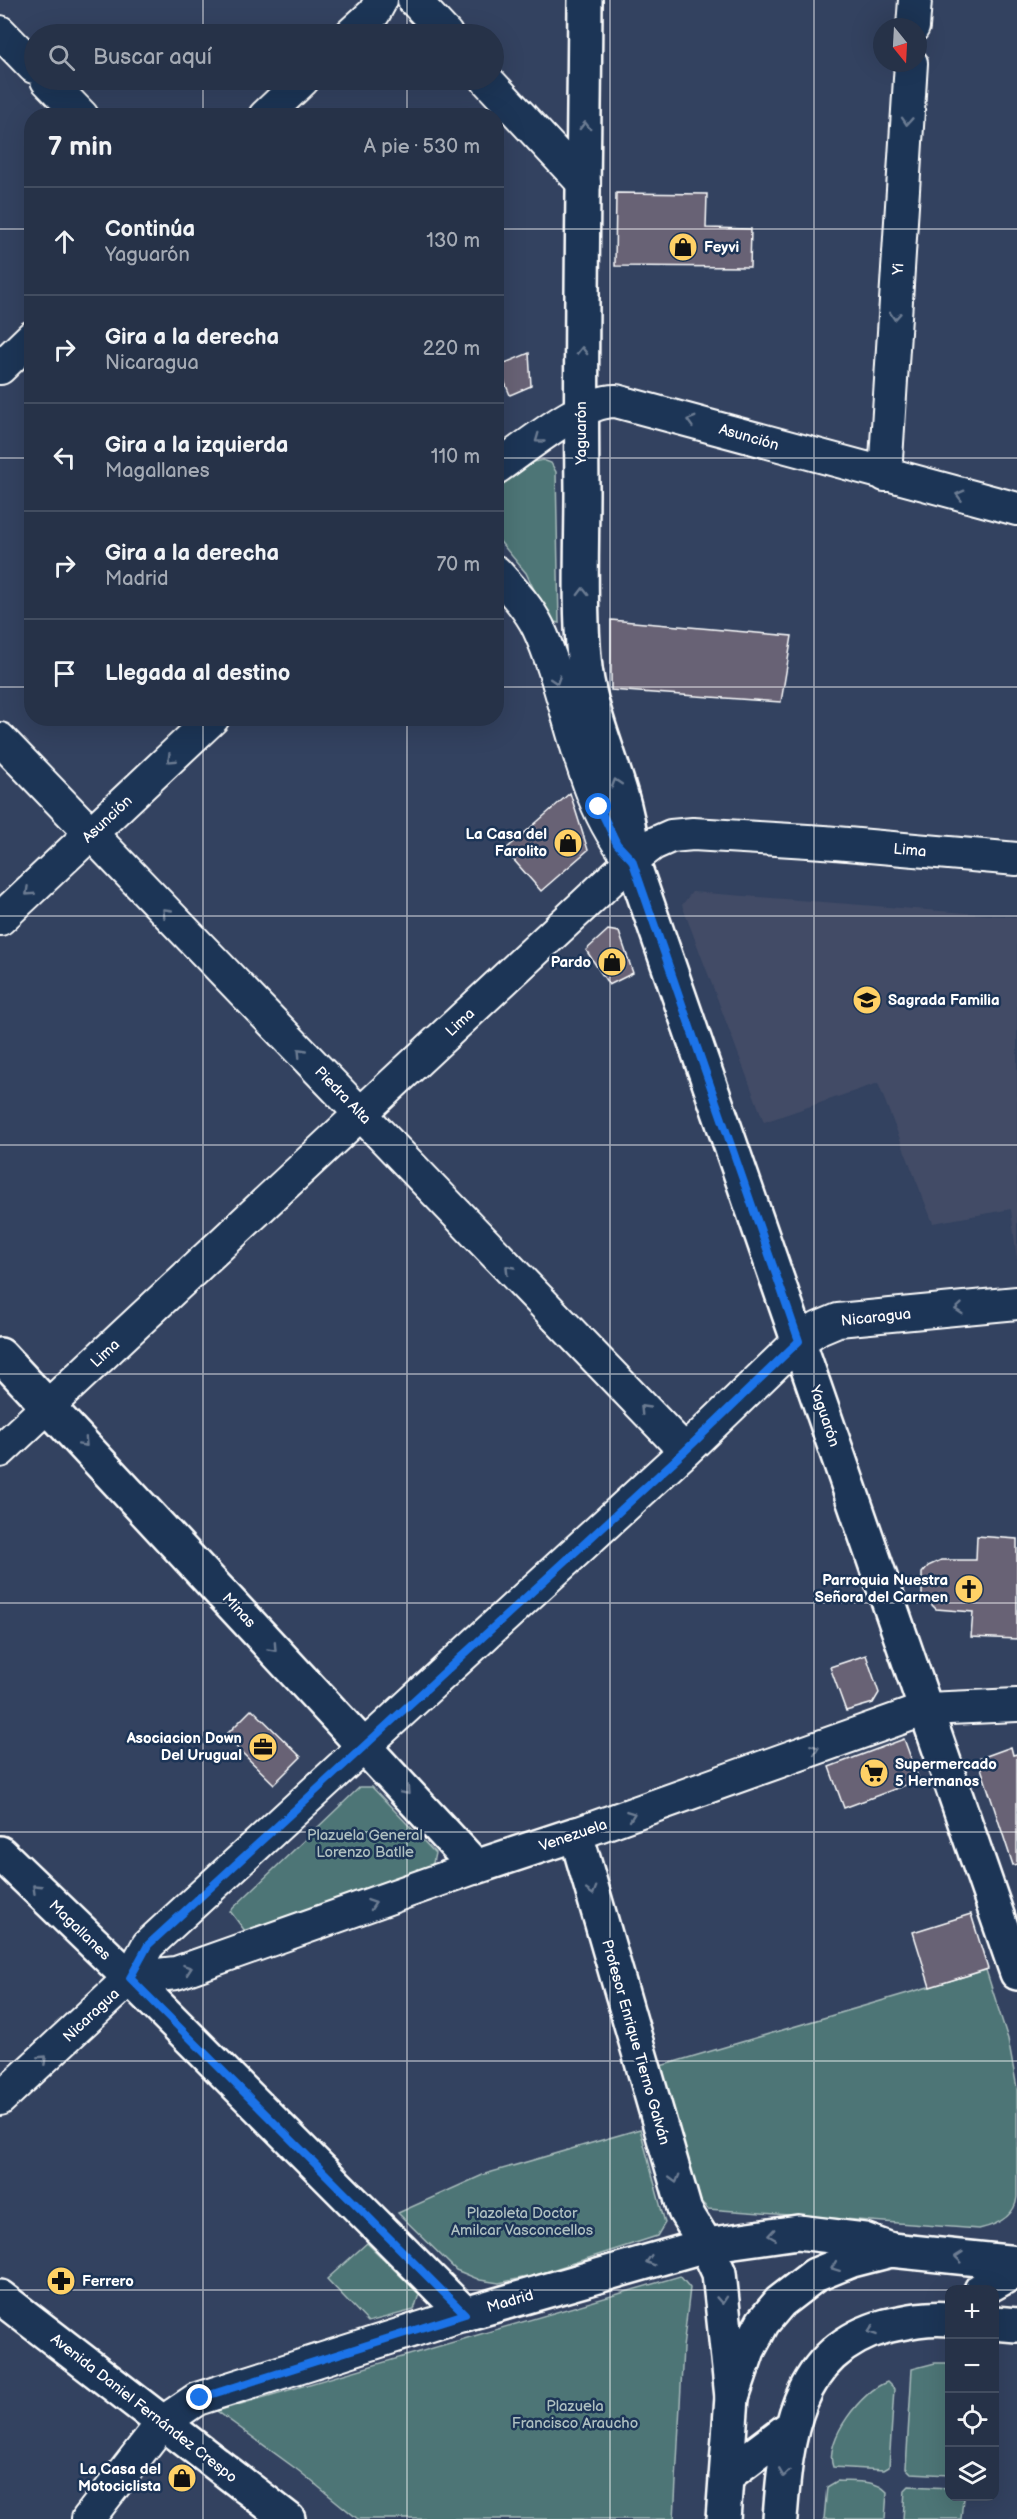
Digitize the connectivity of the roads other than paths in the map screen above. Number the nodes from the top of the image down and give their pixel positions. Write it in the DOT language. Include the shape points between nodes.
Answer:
graph roads {
  1 [pos="381,0"];
  2 [pos="414,0"];
  3 [pos="585,0"];
  4 [pos="915,0"];
  5 [pos="914,18"];
  6 [pos="362,24"];
  7 [pos="437,24"];
  8 [pos="0,32"];
  9 [pos="24,57"];
  10 [pos="910,72"];
  11 [pos="57,90"];
  12 [pos="292,90"];
  13 [pos="496,90"];
  14 [pos="74,108"];
  15 [pos="273,108"];
  16 [pos="584,184"];
  17 [pos="24,345"];
  18 [pos="0,368"];
  19 [pos="581,410"];
  20 [pos="504,463"];
  21 [pos="885,475"];
  22 [pos="1017,509"];
  23 [pos="504,582"];
  24 [pos="205,726"];
  25 [pos="0,739"];
  26 [pos="91,834"];
  27 [pos="632,860"];
  28 [pos="1017,860"];
  29 [pos="0,919"];
  30 [pos="361,1114"];
  31 [pos="1017,1303"];
  32 [pos="799,1341"];
  33 [pos="0,1355"];
  34 [pos="49,1406"];
  35 [pos="0,1450"];
  36 [pos="685,1451"];
  37 [pos="1017,1705"];
  38 [pos="926,1709"];
  39 [pos="365,1746"];
  40 [pos="576,1834"];
  41 [pos="0,1853"];
  42 [pos="476,1867"];
  43 [pos="1017,1972"];
  44 [pos="130,1978"];
  45 [pos="0,2099"];
  46 [pos="706,2245"];
  47 [pos="891,2250"];
  48 [pos="1017,2262"];
  49 [pos="1017,2270"];
  50 [pos="989,2285"];
  51 [pos="0,2297"];
  52 [pos="465,2314"];
  53 [pos="943,2314"];
  54 [pos="999,2323"];
  55 [pos="1017,2325"];
  56 [pos="732,2397"];
  57 [pos="163,2422"];
  58 [pos="791,2427"];
  59 [pos="726,2476"];
  60 [pos="88,2519"];
  61 [pos="288,2519"];
  62 [pos="723,2519"];
  63 [pos="780,2519"];
  1 -- 6 [label="street"];
  2 -- 7 [label="street"];
  16 -- 3 [label="street, Yaguarón, one-way"];
  4 -- 5 [label="street"];
  8 -- 9 [label="street"];
  10 -- 21 [label="street, Yi, one-way"];
  11 -- 14 [label="street"];
  12 -- 15 [label="street"];
  13 -- 16 [label="street"];
  19 -- 16 [label="street, Yaguarón, one-way"];
  17 -- 18 [label="street"];
  19 -- 20 [label="street, Asunción, one-way"];
  21 -- 19 [label="street, Asunción, one-way" via="625,402 609,400"];
  27 -- 19 [label="street, Yaguarón, one-way" via="627,822 590,696 584,656"];
  22 -- 21 [label="street, Asunción, one-way"];
  23 -- 27 [label="street, Yaguarón, one-way" via="537,625 599,807 617,844"];
  24 -- 26 [label="street, Asunción, one-way"];
  25 -- 26 [label="street, Piedra Alta"];
  26 -- 29 [label="street, Asunción, one-way"];
  30 -- 26 [label="street, Piedra Alta, one-way"];
  27 -- 28 [label="street, Lima" via="671,836 693,834"];
  27 -- 30 [label="street, Lima"];
  27 -- 32 [label="street, Yaguarón"];
  30 -- 34 [label="street, Lima"];
  36 -- 30 [label="street, Piedra Alta, one-way"];
  31 -- 32 [label="street, Nicaragua, one-way" via="838,1320"];
  32 -- 36 [label="street, Nicaragua"];
  32 -- 38 [label="street, Yaguarón"];
  33 -- 34 [label="street, Minas"];
  34 -- 35 [label="street, Lima"];
  34 -- 39 [label="street, Minas, one-way"];
  36 -- 39 [label="street, Nicaragua"];
  37 -- 38 [label="street, Venezuela"];
  40 -- 38 [label="street, Venezuela, one-way"];
  38 -- 43 [label="street, Yaguarón"];
  39 -- 42 [label="street, Minas, one-way"];
  39 -- 44 [label="street, Nicaragua" via="148,1945"];
  40 -- 42 [label="street, Venezuela"];
  40 -- 46 [label="street, Profesor Enrique Tierno Galván, one-way" via="685,2211"];
  44 -- 41 [label="street, Magallanes, one-way"];
  44 -- 42 [label="street, Venezuela, one-way" via="176,1973"];
  45 -- 44 [label="street, Nicaragua, one-way"];
  44 -- 52 [label="street, Magallanes"];
  47 -- 46 [label="street, Madrid, one-way" via="864,2240 798,2232"];
  46 -- 52 [label="street, Madrid, one-way"];
  46 -- 56 [label="street, Profesor Enrique Tierno Galván, one-way" via="719,2273"];
  48 -- 47 [label="street, one-way"];
  47 -- 56 [label="street, one-way" via="815,2275 780,2302 763,2322 748,2350"];
  49 -- 50 [label="street"];
  51 -- 57 [label="street, Avenida Daniel Fernández Crespo"];
  52 -- 57 [label="street, Madrid" via="196,2399"];
  53 -- 58 [label="street, one-way" via="868,2331 844,2344 823,2363 806,2388"];
  54 -- 55 [label="street"];
  56 -- 59 [label="street"];
  57 -- 60 [label="street, Madrid"];
  57 -- 61 [label="street, Avenida Daniel Fernández Crespo"];
  58 -- 59 [label="street"];
  58 -- 63 [label="street, one-way"];
  59 -- 62 [label="street"];
}
